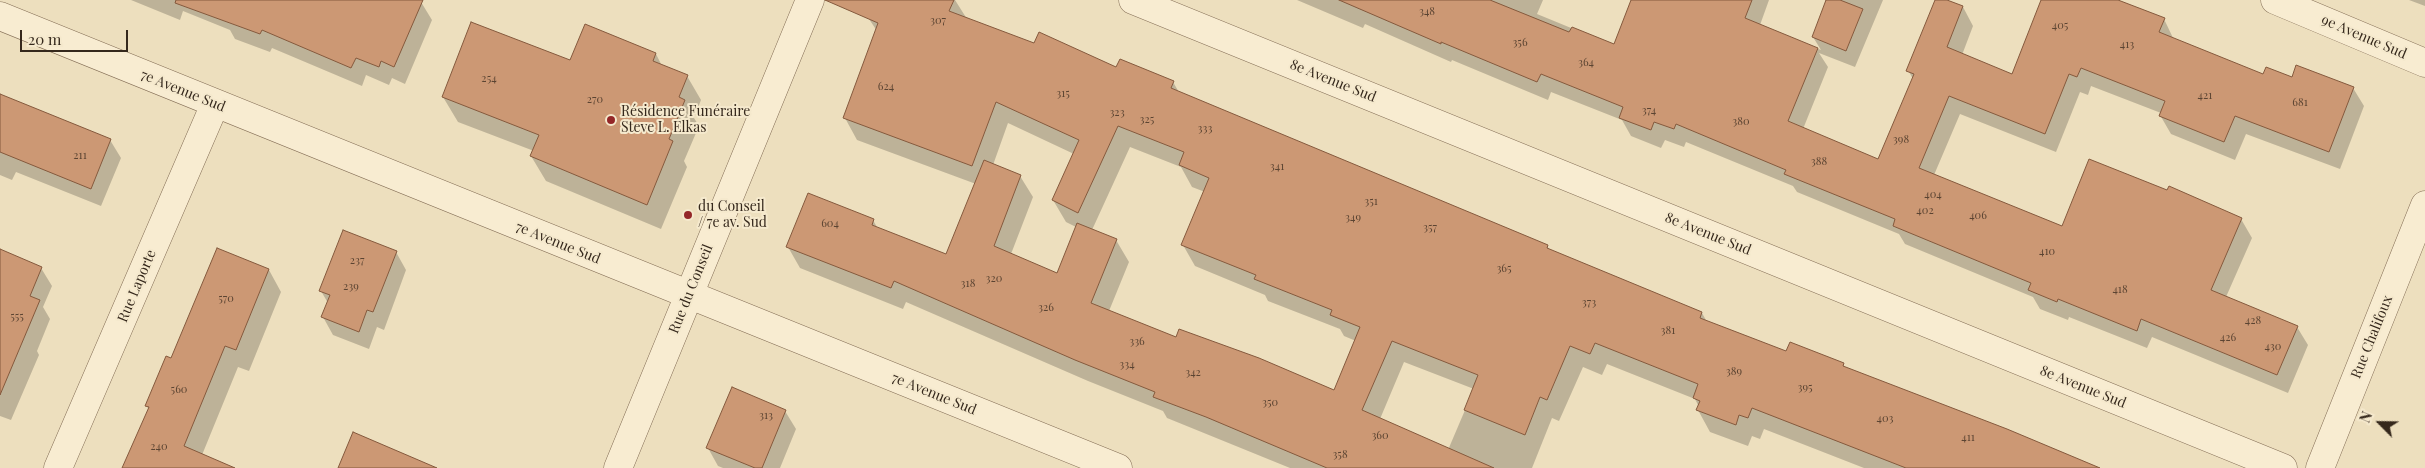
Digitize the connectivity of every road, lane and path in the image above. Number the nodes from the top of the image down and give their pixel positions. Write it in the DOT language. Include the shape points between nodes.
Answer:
graph roads {
  1 [pos="810,0"];
  2 [pos="1133,0"];
  3 [pos="2275,0"];
  4 [pos="0,16"];
  5 [pos="2425,63"];
  6 [pos="215,104"];
  7 [pos="2425,205"];
  8 [pos="688,295"];
  9 [pos="58,468"];
  10 [pos="618,468"];
  11 [pos="1118,468"];
  12 [pos="2283,468"];
  13 [pos="2320,468"];
  1 -- 8 [label="street, Rue du Conseil"];
  2 -- 12 [label="street, 8e Avenue Sud"];
  3 -- 5 [label="street, 9e Avenue Sud"];
  4 -- 6 [label="street, 7e Avenue Sud"];
  6 -- 8 [label="street, 7e Avenue Sud"];
  6 -- 9 [label="street, Rue Laporte"];
  7 -- 13 [label="street, Rue Chalifoux"];
  8 -- 10 [label="street, Rue du Conseil"];
  8 -- 11 [label="street, 7e Avenue Sud"];
}
